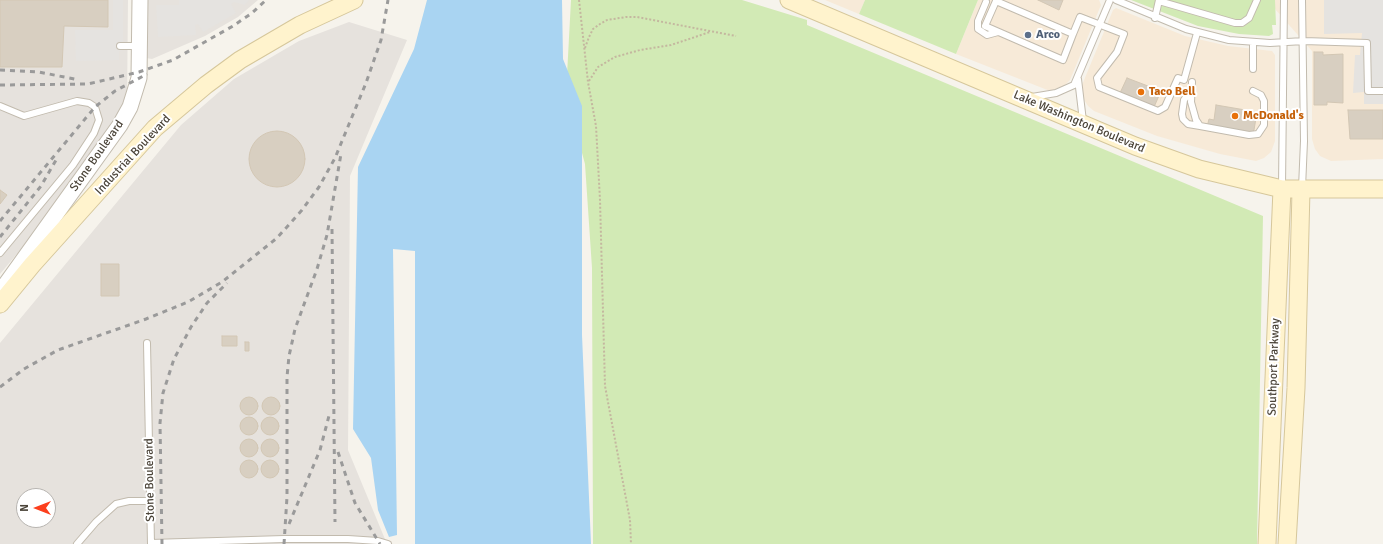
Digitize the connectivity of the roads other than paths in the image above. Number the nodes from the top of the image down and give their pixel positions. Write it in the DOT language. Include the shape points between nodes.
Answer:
graph roads {
  1 [pos="140,0"];
  2 [pos="789,0"];
  3 [pos="1110,0"];
  4 [pos="1116,0"];
  5 [pos="1159,0"];
  6 [pos="1257,0"];
  7 [pos="1284,0"];
  8 [pos="1302,0"];
  9 [pos="351,1"];
  10 [pos="986,2"];
  11 [pos="1002,2"];
  12 [pos="1155,18"];
  13 [pos="1100,25"];
  14 [pos="998,32"];
  15 [pos="1196,33"];
  16 [pos="1073,34"];
  17 [pos="1284,41"];
  18 [pos="1304,41"];
  19 [pos="1253,42"];
  20 [pos="120,46"];
  21 [pos="140,46"];
  22 [pos="1253,69"];
  23 [pos="1078,78"];
  24 [pos="1192,82"];
  25 [pos="1191,90"];
  26 [pos="1253,91"];
  27 [pos="1383,92"];
  28 [pos="1020,98"];
  29 [pos="0,106"];
  30 [pos="1084,125"];
  31 [pos="1200,126"];
  32 [pos="1282,189"];
  33 [pos="1383,189"];
  34 [pos="1301,190"];
  35 [pos="0,253"];
  36 [pos="0,292"];
  37 [pos="0,304"];
  38 [pos="148,343"];
  39 [pos="150,502"];
  40 [pos="77,544"];
  41 [pos="151,544"];
  42 [pos="388,544"];
  43 [pos="1267,544"];
  44 [pos="1287,544"];
  1 -- 21 [label="street, Stone Boulevard"];
  2 -- 28 [label="main road, Lake Washington Boulevard"];
  3 -- 13 [label="lane"];
  4 -- 12 [label="lane"];
  5 -- 6 [label="lane" via="1235,23 1242,23 1249,18"];
  5 -- 12 [label="lane"];
  7 -- 17 [label="lane"];
  8 -- 18 [label="lane"];
  9 -- 37 [label="main road, Industrial Boulevard" via="269,42 240,60 155,128"];
  10 -- 14 [label="lane" via="978,21 978,29 987,35"];
  11 -- 14 [label="lane" via="996,1 985,26"];
  11 -- 16 [label="lane"];
  12 -- 15 [label="lane"];
  13 -- 15 [label="lane" via="1124,34 1117,52 1097,78 1099,87 1158,111 1165,107 1178,78 1184,80"];
  13 -- 16 [label="lane" via="1080,17"];
  13 -- 23 [label="lane"];
  14 -- 16 [label="lane" via="1063,60"];
  15 -- 19 [label="lane"];
  17 -- 18 [label="lane"];
  17 -- 19 [label="lane"];
  17 -- 32 [label="lane"];
  18 -- 27 [label="lane" via="1367,43 1368,91"];
  18 -- 34 [label="lane" via="1304,141"];
  19 -- 22 [label="lane"];
  20 -- 21 [label="lane"];
  21 -- 36 [label="street, Stone Boulevard" via="138,78 130,106 120,125"];
  23 -- 28 [label="lane" via="1074,85 1065,90"];
  23 -- 30 [label="lane"];
  24 -- 25 [label="lane"];
  25 -- 31 [label="lane" via="1191,102"];
  25 -- 31 [label="lane" via="1184,100 1183,119 1188,124"];
  26 -- 31 [label="lane" via="1261,95 1264,101 1264,125 1258,134 1249,135"];
  28 -- 30 [label="main road, Lake Washington Boulevard"];
  29 -- 35 [label="lane" via="24,116 77,101 95,107 99,120 94,134 73,165"];
  30 -- 32 [label="main road, Lake Washington Boulevard" via="1199,169"];
  32 -- 34 [label="main road, Lake Washington Boulevard"];
  32 -- 43 [label="main road, Southport Parkway"];
  33 -- 34 [label="main road, Lake Washington Boulevard"];
  34 -- 44 [label="main road, Southport Parkway" via="1296,388"];
  38 -- 39 [label="lane, Stone Boulevard"];
  39 -- 40 [label="lane" via="116,504"];
  39 -- 41 [label="lane, Stone Boulevard"];
  41 -- 42 [label="lane" via="284,539 348,539"];
}
